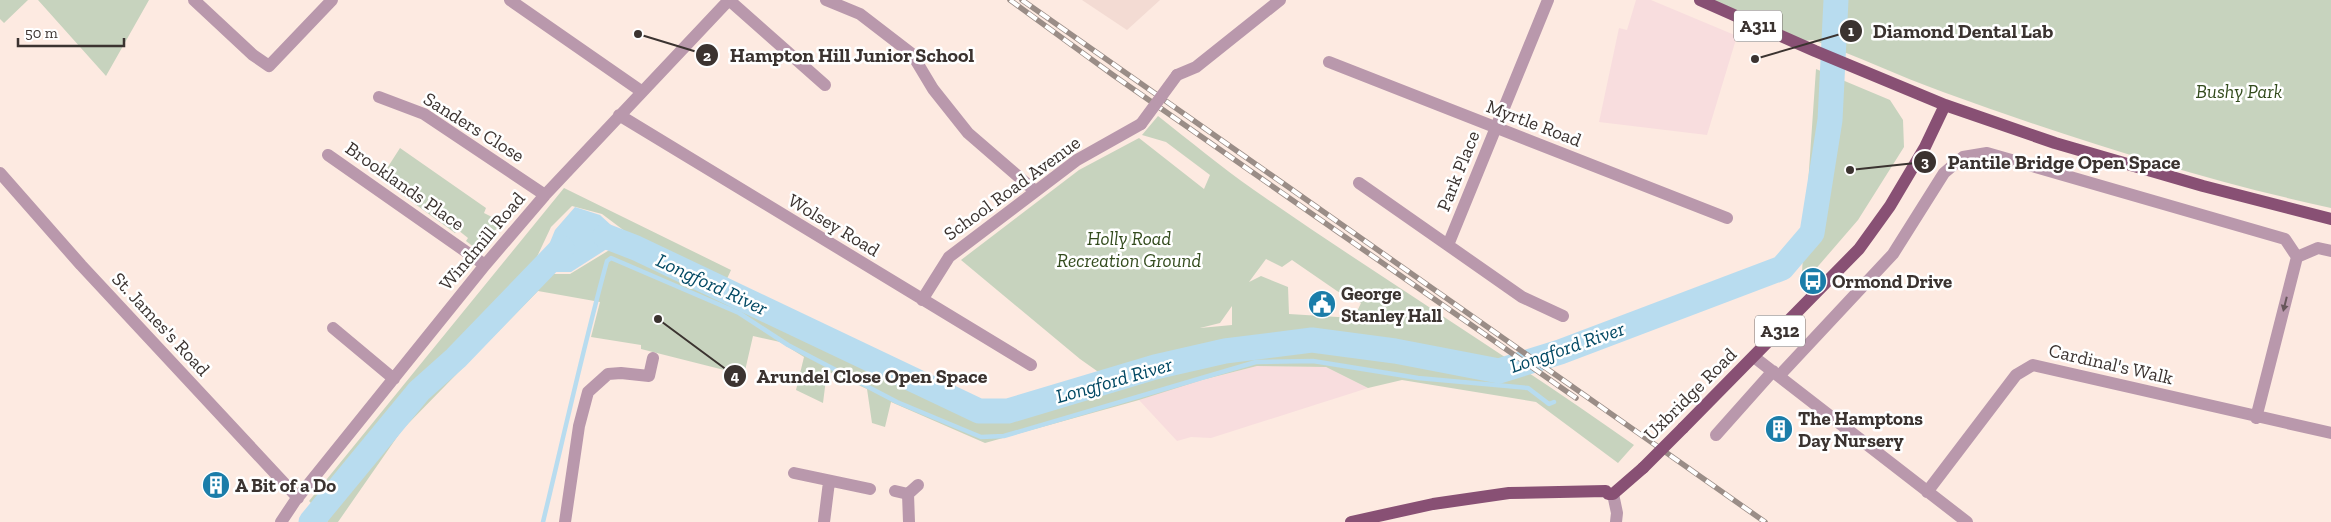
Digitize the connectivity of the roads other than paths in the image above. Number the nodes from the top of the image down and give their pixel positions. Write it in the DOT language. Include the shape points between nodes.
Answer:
graph roads {
  1 [pos="194,0"];
  2 [pos="332,0"];
  3 [pos="510,0"];
  4 [pos="729,0"];
  5 [pos="826,0"];
  6 [pos="1280,0"];
  7 [pos="1548,0"];
  8 [pos="1700,0"];
  9 [pos="1329,62"];
  10 [pos="825,85"];
  11 [pos="641,91"];
  12 [pos="379,97"];
  13 [pos="1945,105"];
  14 [pos="619,115"];
  15 [pos="1496,129"];
  16 [pos="328,155"];
  17 [pos="0,173"];
  18 [pos="1359,183"];
  19 [pos="1035,191"];
  20 [pos="545,195"];
  21 [pos="1728,218"];
  22 [pos="2331,219"];
  23 [pos="1448,245"];
  24 [pos="2331,251"];
  25 [pos="2297,257"];
  26 [pos="485,265"];
  27 [pos="922,300"];
  28 [pos="1563,316"];
  29 [pos="333,328"];
  30 [pos="653,358"];
  31 [pos="1754,358"];
  32 [pos="1031,366"];
  33 [pos="1776,374"];
  34 [pos="394,379"];
  35 [pos="2256,418"];
  36 [pos="2331,433"];
  37 [pos="1716,435"];
  38 [pos="794,473"];
  39 [pos="829,482"];
  40 [pos="918,485"];
  41 [pos="870,489"];
  42 [pos="894,491"];
  43 [pos="1612,492"];
  44 [pos="1927,492"];
  45 [pos="908,494"];
  46 [pos="298,498"];
  47 [pos="281,522"];
  48 [pos="565,522"];
  49 [pos="824,522"];
  50 [pos="909,522"];
  51 [pos="1351,522"];
  52 [pos="1616,522"];
  53 [pos="1967,522"];
  1 -- 2 [label="street" via="269,66"];
  3 -- 11 [label="street"];
  4 -- 10 [label="street"];
  4 -- 11 [label="street, Windmill Road"];
  5 -- 19 [label="street" via="860,14 912,54 933,89 968,133"];
  6 -- 19 [label="street, School Road Avenue, bridge" via="1196,67 1177,75 1142,124 1077,160"];
  7 -- 15 [label="street, Park Place"];
  8 -- 13 [label="main road, A311"];
  9 -- 15 [label="street, Myrtle Road"];
  11 -- 14 [label="street, Windmill Road"];
  12 -- 20 [label="street, Sanders Close" via="424,114"];
  13 -- 22 [label="main road, A311" via="2055,143"];
  13 -- 31 [label="main road, Uxbridge Road / A312" via="1924,147 1873,231"];
  14 -- 20 [label="street, Windmill Road"];
  14 -- 27 [label="street, Wolsey Road"];
  15 -- 21 [label="street, Myrtle Road"];
  15 -- 23 [label="street, Park Place"];
  16 -- 26 [label="street, Brooklands Place"];
  17 -- 46 [label="street, St. James's Road"];
  18 -- 23 [label="street"];
  19 -- 27 [label="street, School Road Avenue" via="949,257"];
  20 -- 26 [label="street, Windmill Road"];
  23 -- 28 [label="street" via="1522,297"];
  24 -- 25 [label="street" via="2318,248"];
  25 -- 33 [label="street" via="2285,238 1986,153 1963,157 1944,173 1893,254"];
  25 -- 35 [label="street, one-way"];
  26 -- 34 [label="street, Windmill Road"];
  27 -- 32 [label="street, Wolsey Road"];
  29 -- 34 [label="street"];
  30 -- 48 [label="street" via="649,376 608,374 588,392"];
  31 -- 33 [label="street"];
  31 -- 43 [label="main road, Uxbridge Road / A312, bridge" via="1643,468"];
  33 -- 37 [label="street"];
  33 -- 44 [label="street"];
  34 -- 46 [label="street, Windmill Road"];
  35 -- 36 [label="street, Cardinal's Walk"];
  35 -- 44 [label="street, Cardinal's Walk" via="2033,364 2016,375"];
  38 -- 39 [label="street"];
  39 -- 41 [label="street"];
  39 -- 49 [label="street"];
  40 -- 45 [label="street"];
  42 -- 45 [label="street"];
  43 -- 51 [label="main road" via="1509,493 1433,504"];
  43 -- 52 [label="street"];
  44 -- 53 [label="street"];
  45 -- 50 [label="street"];
  46 -- 47 [label="street, Windmill Road"];
}
